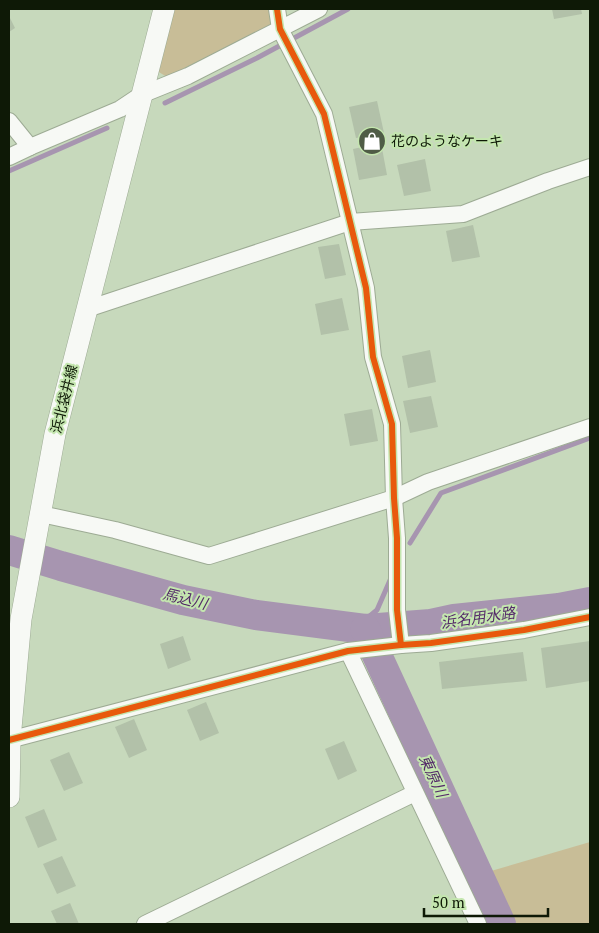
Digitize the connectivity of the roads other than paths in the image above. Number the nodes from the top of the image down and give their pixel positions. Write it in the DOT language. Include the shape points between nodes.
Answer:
graph roads {
  1 [pos="164,9"];
  2 [pos="277,9"];
  3 [pos="319,9"];
  4 [pos="285,37"];
  5 [pos="142,96"];
  6 [pos="9,122"];
  7 [pos="30,147"];
  8 [pos="9,157"];
  9 [pos="590,167"];
  10 [pos="350,222"];
  11 [pos="87,308"];
  12 [pos="590,427"];
  13 [pos="394,498"];
  14 [pos="40,516"];
  15 [pos="590,617"];
  16 [pos="400,638"];
  17 [pos="348,651"];
  18 [pos="10,740"];
  19 [pos="415,793"];
  20 [pos="9,797"];
  21 [pos="145,924"];
  22 [pos="478,924"];
  1 -- 5 [label="main road, 浜北袋井線"];
  2 -- 4 [label="street"];
  3 -- 4 [label="street"];
  4 -- 5 [label="street"];
  4 -- 10 [label="street" via="324,114"];
  5 -- 7 [label="street" via="120,109"];
  5 -- 11 [label="main road, 浜北袋井線"];
  6 -- 7 [label="street"];
  7 -- 8 [label="street"];
  9 -- 10 [label="street" via="464,214"];
  10 -- 11 [label="street"];
  10 -- 13 [label="street" via="366,288 373,357 392,424"];
  11 -- 14 [label="main road, 浜北袋井線" via="55,434"];
  12 -- 13 [label="street" via="428,482"];
  13 -- 14 [label="street" via="209,556 115,530"];
  13 -- 16 [label="street"];
  14 -- 18 [label="main road, 浜北袋井線" via="21,620"];
  15 -- 16 [label="street" via="432,643"];
  16 -- 17 [label="street"];
  17 -- 18 [label="street"];
  17 -- 19 [label="street"];
  18 -- 20 [label="main road, 浜北袋井線"];
  19 -- 21 [label="street"];
  19 -- 22 [label="street"];
}
